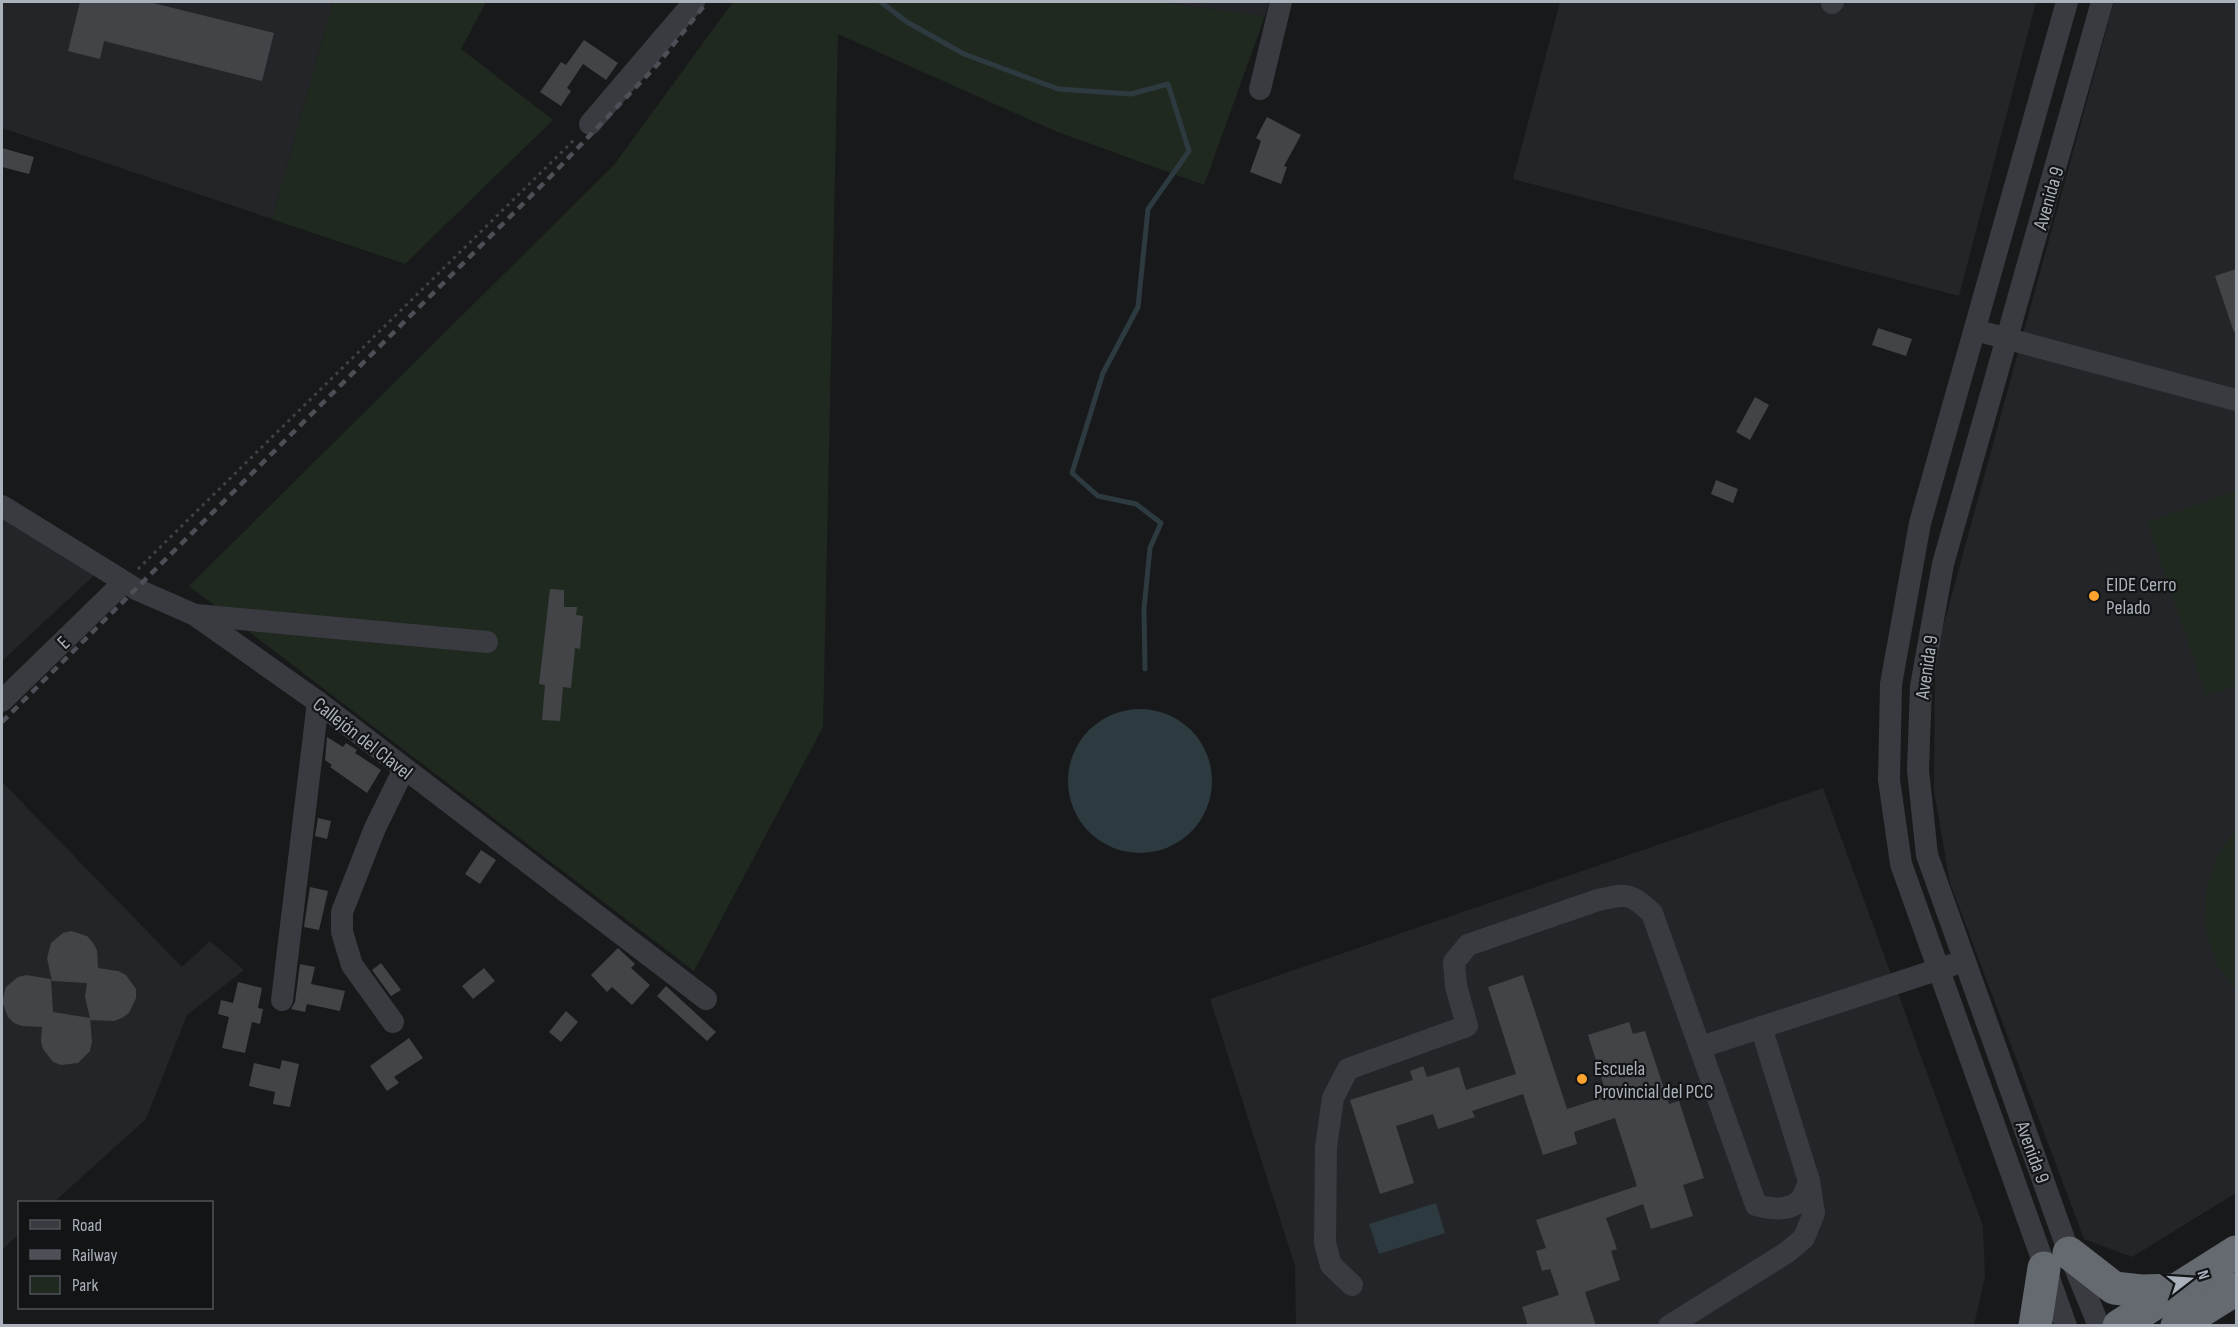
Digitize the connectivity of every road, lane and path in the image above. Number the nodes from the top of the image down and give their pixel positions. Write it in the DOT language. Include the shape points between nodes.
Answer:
graph roads {
  1 [pos="694,2"];
  2 [pos="1281,2"];
  3 [pos="2067,2"];
  4 [pos="2102,2"];
  5 [pos="1260,89"];
  6 [pos="590,124"];
  7 [pos="1975,330"];
  8 [pos="2008,339"];
  9 [pos="2236,400"];
  10 [pos="2,506"];
  11 [pos="124,582"];
  12 [pos="195,615"];
  13 [pos="488,642"];
  14 [pos="2,701"];
  15 [pos="318,702"];
  16 [pos="404,769"];
  17 [pos="1965,960"];
  18 [pos="1939,970"];
  19 [pos="706,999"];
  20 [pos="282,1000"];
  21 [pos="393,1022"];
  22 [pos="1761,1027"];
  23 [pos="1701,1047"];
  24 [pos="1809,1181"];
  25 [pos="2236,1252"];
  26 [pos="2056,1261"];
  27 [pos="1352,1285"];
  28 [pos="2236,1289"];
  29 [pos="2189,1314"];
  30 [pos="1669,1326"];
  31 [pos="2036,1326"];
  32 [pos="2066,1326"];
  33 [pos="2099,1326"];
  34 [pos="2119,1326"];
  1 -- 6 [label="street"];
  2 -- 5 [label="street"];
  3 -- 7 [label="street, Avenida 9"];
  4 -- 8 [label="street, Avenida 9"];
  6 -- 11 [label="path"];
  7 -- 8 [label="street"];
  7 -- 18 [label="street, Avenida 9" via="1920,522 1891,684 1890,780 1901,864"];
  8 -- 9 [label="street"];
  8 -- 17 [label="street, Avenida 9" via="1943,564 1921,686 1918,770 1927,855"];
  10 -- 11 [label="street, Callejón del Clavel"];
  11 -- 12 [label="street, Callejón del Clavel"];
  11 -- 14 [label="street, E"];
  12 -- 13 [label="street"];
  12 -- 15 [label="street, Callejón del Clavel"];
  15 -- 16 [label="street, Callejón del Clavel"];
  15 -- 20 [label="street"];
  16 -- 19 [label="street, Callejón del Clavel"];
  16 -- 21 [label="street" via="375,828 342,912 342,932 352,965"];
  17 -- 18 [label="street"];
  17 -- 26 [label="street, Avenida 9"];
  18 -- 22 [label="street"];
  18 -- 26 [label="street, Avenida 9"];
  22 -- 23 [label="street"];
  22 -- 24 [label="street"];
  23 -- 24 [label="street" via="1756,1205 1771,1210 1788,1207 1801,1200"];
  23 -- 27 [label="street" via="1652,913 1634,897 1598,900 1468,945 1454,962 1467,1026 1348,1069 1333,1098 1326,1147 1325,1243 1331,1265"];
  24 -- 30 [label="street" via="1814,1213 1804,1238"];
  25 -- 29 [label="highway"];
  26 -- 29 [label="highway" via="2114,1288 2141,1291"];
  26 -- 31 [label="highway"];
  26 -- 32 [label="street, Avenida 9"];
  26 -- 33 [label="street, Avenida 9"];
  28 -- 29 [label="highway"];
  29 -- 34 [label="highway"];
}
